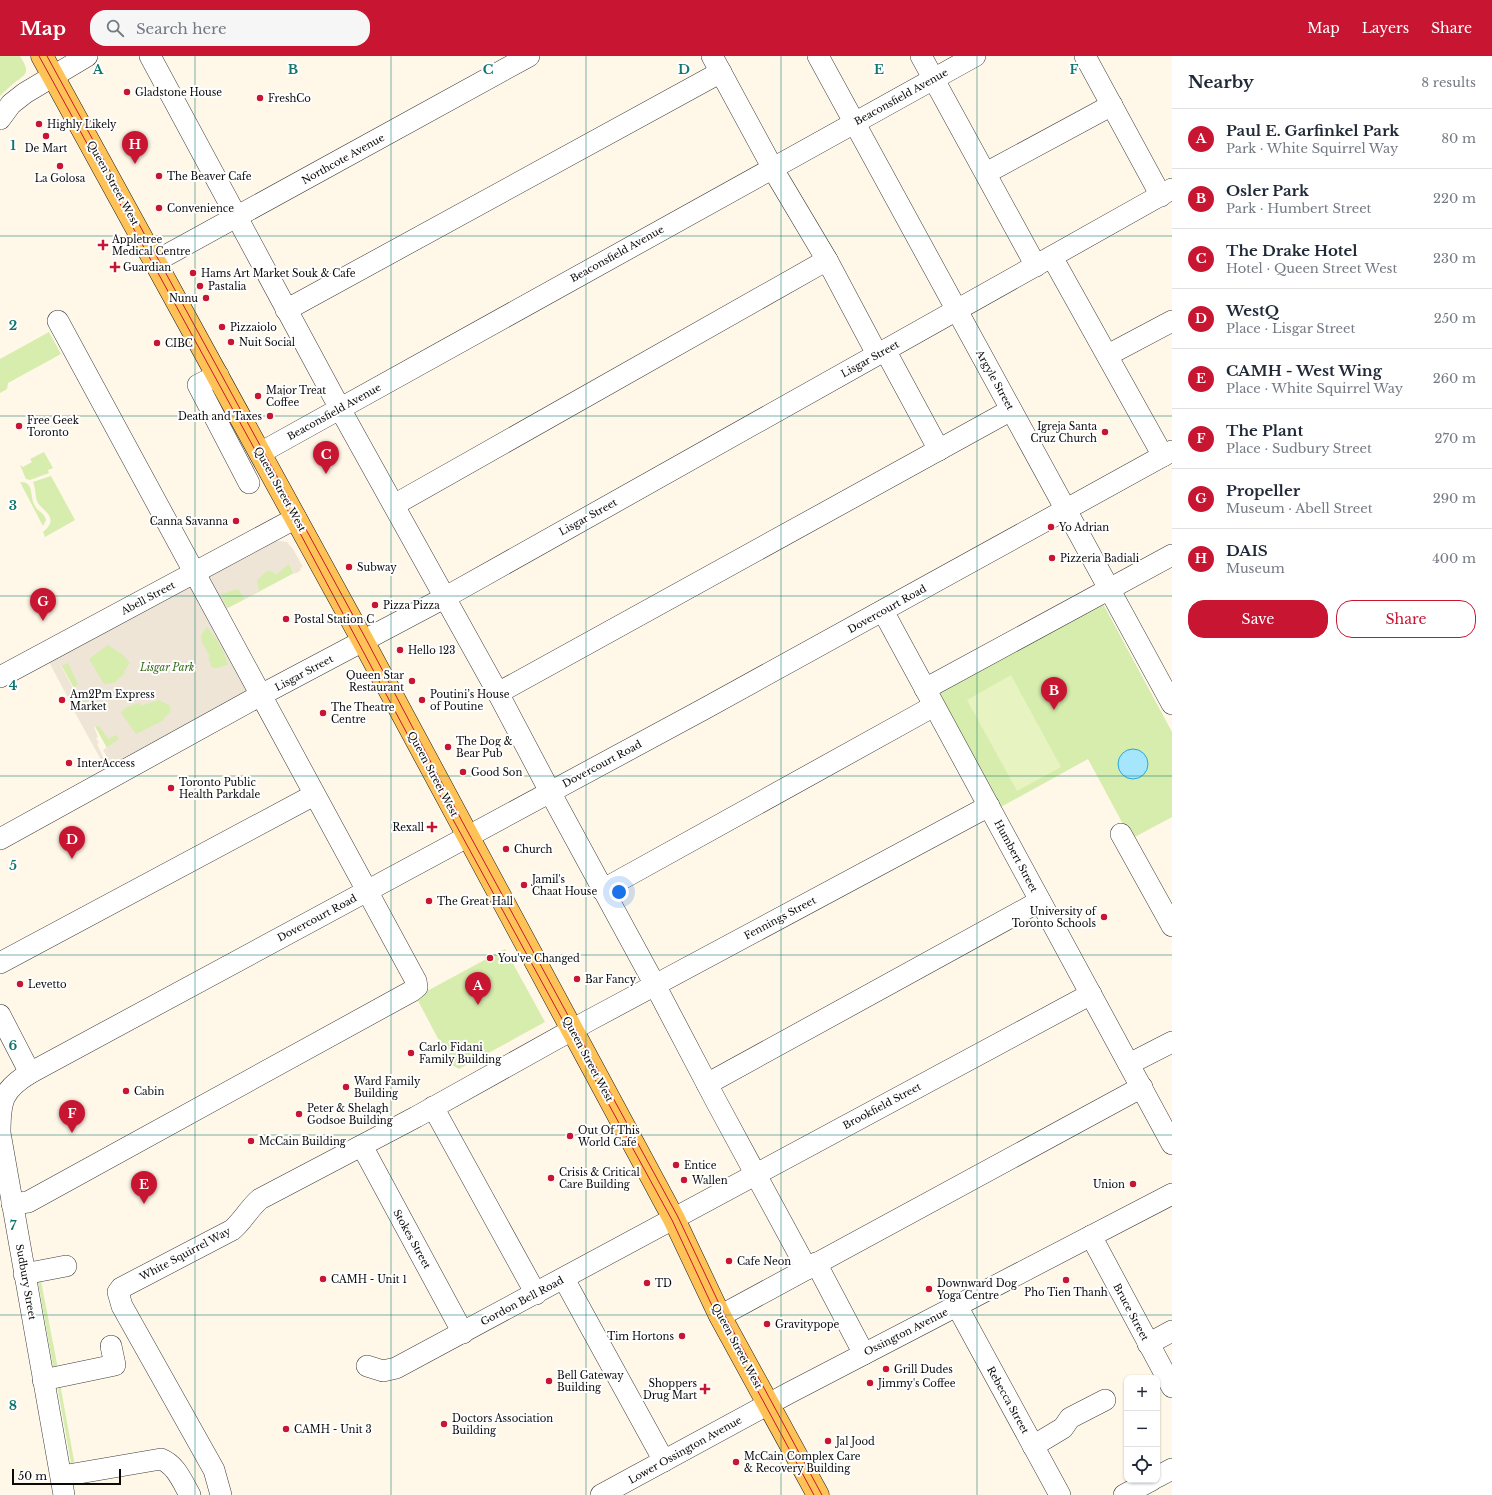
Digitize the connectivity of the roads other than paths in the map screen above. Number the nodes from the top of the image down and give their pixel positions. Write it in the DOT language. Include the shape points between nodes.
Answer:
graph roads {
  1 [pos="42,56"];
  2 [pos="87,56"];
  3 [pos="150,56"];
  4 [pos="529,56"];
  5 [pos="818,56"];
  6 [pos="921,56"];
  7 [pos="975,56"];
  8 [pos="1085,56"];
  9 [pos="716,64"];
  10 [pos="53,76"];
  11 [pos="934,79"];
  12 [pos="1112,105"];
  13 [pos="0,119"];
  14 [pos="854,123"];
  15 [pos="772,167"];
  16 [pos="986,173"];
  17 [pos="1166,192"];
  18 [pos="237,218"];
  19 [pos="827,260"];
  20 [pos="156,261"];
  21 [pos="1044,261"];
  22 [pos="286,310"];
  23 [pos="958,311"];
  24 [pos="58,321"];
  25 [pos="1172,321"];
  26 [pos="881,352"];
  27 [pos="1108,355"];
  28 [pos="218,375"];
  29 [pos="341,409"];
  30 [pos="1011,410"];
  31 [pos="238,412"];
  32 [pos="218,423"];
  33 [pos="939,450"];
  34 [pos="260,453"];
  35 [pos="1168,453"];
  36 [pos="249,483"];
  37 [pos="394,505"];
  38 [pos="1065,509"];
  39 [pos="296,518"];
  40 [pos="1172,555"];
  41 [pos="194,573"];
  42 [pos="1109,590"];
  43 [pos="444,598"];
  44 [pos="883,611"];
  45 [pos="363,641"];
  46 [pos="0,677"];
  47 [pos="498,693"];
  48 [pos="261,695"];
  49 [pos="930,697"];
  50 [pos="1172,704"];
  51 [pos="551,792"];
  52 [pos="314,795"];
  53 [pos="989,806"];
  54 [pos="1121,834"];
  55 [pos="468,837"];
  56 [pos="0,838"];
  57 [pos="602,890"];
  58 [pos="368,891"];
  59 [pos="1040,901"];
  60 [pos="1172,926"];
  61 [pos="0,963"];
  62 [pos="655,984"];
  63 [pos="1091,994"];
  64 [pos="0,1015"];
  65 [pos="572,1030"];
  66 [pos="1172,1042"];
  67 [pos="1129,1064"];
  68 [pos="30,1073"];
  69 [pos="707,1084"];
  70 [pos="1142,1087"];
  71 [pos="433,1107"];
  72 [pos="1172,1144"];
  73 [pos="362,1146"];
  74 [pos="756,1173"];
  75 [pos="1172,1194"];
  76 [pos="12,1204"];
  77 [pos="674,1219"];
  78 [pos="1091,1236"];
  79 [pos="66,1266"];
  80 [pos="812,1266"];
  81 [pos="24,1274"];
  82 [pos="564,1279"];
  83 [pos="536,1294"];
  84 [pos="957,1306"];
  85 [pos="720,1316"];
  86 [pos="1172,1331"];
  87 [pos="462,1333"];
  88 [pos="1148,1344"];
  89 [pos="111,1346"];
  90 [pos="864,1354"];
  91 [pos="367,1366"];
  92 [pos="43,1380"];
  93 [pos="1172,1388"];
  94 [pos="1105,1400"];
  95 [pos="768,1404"];
  96 [pos="1033,1446"];
  97 [pos="664,1461"];
  98 [pos="1172,1469"];
  99 [pos="1160,1475"];
  100 [pos="1146,1483"];
  101 [pos="63,1486"];
  102 [pos="190,1495"];
  103 [pos="221,1495"];
  104 [pos="601,1495"];
  105 [pos="818,1495"];
  106 [pos="1060,1495"];
  107 [pos="1124,1495"];
  1 -- 10 [label="main road, Queen Street West"];
  2 -- 10 [label="street"];
  3 -- 18 [label="street"];
  4 -- 18 [label="street, Northcote Avenue"];
  5 -- 14 [label="street, Argyle Street"];
  6 -- 11 [label="street"];
  7 -- 11 [label="street, Beaconsfield Avenue"];
  8 -- 12 [label="street"];
  9 -- 15 [label="street"];
  9 -- 22 [label="street"];
  10 -- 13 [label="street" via="11,104"];
  10 -- 20 [label="main road, Queen Street West"];
  11 -- 14 [label="street, Beaconsfield Avenue"];
  11 -- 16 [label="street"];
  12 -- 16 [label="street"];
  12 -- 17 [label="street"];
  14 -- 15 [label="street, Beaconsfield Avenue"];
  14 -- 23 [label="street, Argyle Street"];
  15 -- 19 [label="street"];
  15 -- 29 [label="street, Beaconsfield Avenue"];
  16 -- 21 [label="street"];
  17 -- 21 [label="street, Lisgar Street"];
  18 -- 20 [label="street, Northcote Avenue"];
  18 -- 22 [label="street"];
  19 -- 26 [label="street"];
  19 -- 37 [label="street"];
  20 -- 28 [label="main road, Queen Street West"];
  21 -- 23 [label="street, Lisgar Street"];
  21 -- 27 [label="street"];
  22 -- 29 [label="street"];
  23 -- 26 [label="street, Lisgar Street"];
  23 -- 30 [label="street, Argyle Street"];
  24 -- 41 [label="street"];
  25 -- 27 [label="street"];
  26 -- 33 [label="street"];
  26 -- 43 [label="street, Lisgar Street"];
  27 -- 35 [label="street"];
  28 -- 31 [label="main road, Queen Street West"];
  28 -- 32 [label="street" via="198,386"];
  29 -- 34 [label="street, Beaconsfield Avenue"];
  29 -- 37 [label="street"];
  30 -- 33 [label="street"];
  30 -- 38 [label="street, Argyle Street"];
  31 -- 32 [label="street"];
  31 -- 34 [label="main road, Queen Street West"];
  32 -- 36 [label="street"];
  33 -- 47 [label="street"];
  34 -- 39 [label="main road, Queen Street West"];
  35 -- 38 [label="street, Dovercourt Road"];
  37 -- 43 [label="street"];
  38 -- 42 [label="street, Argyle Street"];
  38 -- 44 [label="street, Dovercourt Road"];
  39 -- 41 [label="street, Abell Street"];
  39 -- 45 [label="main road, Queen Street West"];
  40 -- 42 [label="street"];
  41 -- 46 [label="street, Abell Street"];
  41 -- 48 [label="street"];
  42 -- 49 [label="street"];
  42 -- 50 [label="street, Argyle Street"];
  43 -- 45 [label="street, Lisgar Street"];
  43 -- 47 [label="street"];
  44 -- 49 [label="street, Humbert Street"];
  44 -- 51 [label="street, Dovercourt Road"];
  45 -- 48 [label="street, Lisgar Street"];
  45 -- 55 [label="main road, Queen Street West"];
  47 -- 51 [label="street"];
  48 -- 52 [label="street"];
  48 -- 56 [label="street, Lisgar Street"];
  49 -- 53 [label="street, Humbert Street"];
  49 -- 57 [label="street"];
  51 -- 55 [label="street, Dovercourt Road"];
  51 -- 57 [label="street"];
  52 -- 58 [label="street"];
  52 -- 61 [label="street"];
  53 -- 59 [label="street, Humbert Street"];
  53 -- 62 [label="street, Fennings Street"];
  54 -- 60 [label="street"];
  55 -- 58 [label="street, Dovercourt Road"];
  55 -- 65 [label="main road, Queen Street West"];
  57 -- 62 [label="street"];
  58 -- 68 [label="street, Dovercourt Road"];
  58 -- 76 [label="street" via="416,981 416,987 412,991 28,1202"];
  59 -- 63 [label="street, Humbert Street"];
  59 -- 69 [label="street"];
  62 -- 65 [label="street, Fennings Street"];
  62 -- 69 [label="street"];
  63 -- 67 [label="street, Humbert Street"];
  63 -- 74 [label="street, Brookfield Street"];
  64 -- 68 [label="street"];
  65 -- 71 [label="street, White Squirrel Way"];
  65 -- 77 [label="main road, Queen Street West"];
  66 -- 67 [label="street"];
  67 -- 70 [label="street, Humbert Street"];
  68 -- 76 [label="street, Sudbury Street" via="10,1086 0,1111 0,1133"];
  69 -- 74 [label="street"];
  70 -- 72 [label="street, Humbert Street"];
  70 -- 80 [label="street"];
  71 -- 73 [label="street, White Squirrel Way"];
  71 -- 83 [label="street"];
  73 -- 87 [label="street, Stokes Street"];
  73 -- 103 [label="street, White Squirrel Way" via="260,1199 232,1230 125,1285 118,1292 122,1306 214,1470"];
  74 -- 77 [label="street, Brookfield Street"];
  74 -- 80 [label="street"];
  75 -- 78 [label="street, Ossington Avenue"];
  76 -- 81 [label="street, Sudbury Street"];
  77 -- 82 [label="street, Gordon Bell Road"];
  77 -- 85 [label="main road, Queen Street West"];
  78 -- 84 [label="street, Ossington Avenue"];
  78 -- 88 [label="street, Bruce Street"];
  79 -- 81 [label="street"];
  80 -- 85 [label="street"];
  80 -- 90 [label="street"];
  81 -- 92 [label="street, Sudbury Street"];
  82 -- 83 [label="street, Gordon Bell Road"];
  82 -- 97 [label="street"];
  83 -- 87 [label="street, Gordon Bell Road"];
  84 -- 90 [label="street, Ossington Avenue"];
  84 -- 96 [label="street, Rebecca Street"];
  85 -- 95 [label="main road, Queen Street West"];
  86 -- 88 [label="street"];
  87 -- 91 [label="street, Gordon Bell Road" via="396,1368 383,1371"];
  88 -- 93 [label="street, Bruce Street"];
  89 -- 92 [label="street" via="115,1365"];
  90 -- 95 [label="street, Ossington Avenue"];
  92 -- 101 [label="street, Sudbury Street"];
  94 -- 96 [label="street" via="1070,1418 1063,1428"];
  95 -- 97 [label="street, Lower Ossington Avenue"];
  95 -- 105 [label="main road, Queen Street West"];
  96 -- 106 [label="street, Rebecca Street"];
  97 -- 104 [label="street, Lower Ossington Avenue"];
  98 -- 99 [label="street"];
  100 -- 107 [label="street"];
  101 -- 102 [label="street" via="161,1459 175,1470"];
}
